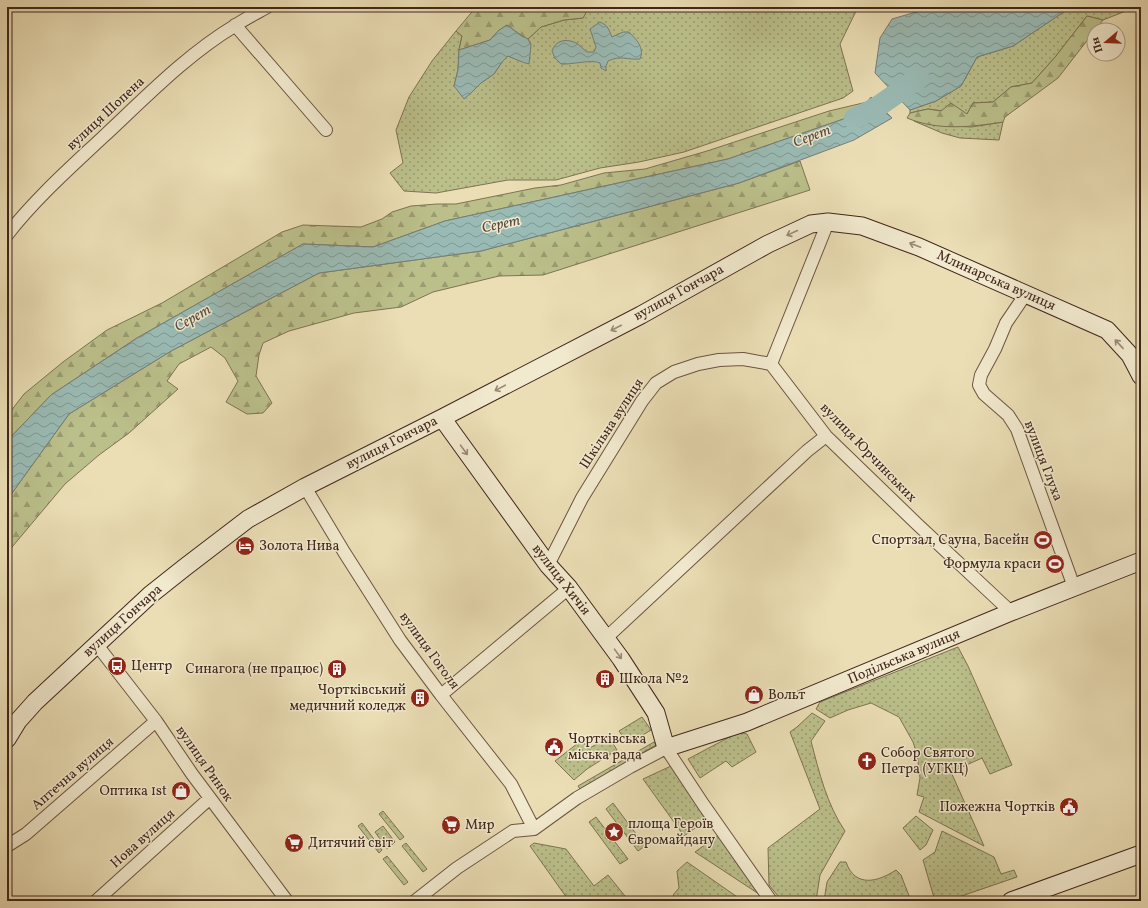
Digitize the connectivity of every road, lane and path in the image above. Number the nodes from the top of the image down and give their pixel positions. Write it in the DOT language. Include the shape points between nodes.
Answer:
graph roads {
  1 [pos="268,7"];
  2 [pos="235,25"];
  3 [pos="326,130"];
  4 [pos="828,222"];
  5 [pos="7,235"];
  6 [pos="1024,295"];
  7 [pos="770,364"];
  8 [pos="1141,376"];
  9 [pos="442,418"];
  10 [pos="826,436"];
  11 [pos="305,487"];
  12 [pos="1141,561"];
  13 [pos="548,565"];
  14 [pos="1074,587"];
  15 [pos="569,588"];
  16 [pos="1011,612"];
  17 [pos="606,638"];
  18 [pos="97,645"];
  19 [pos="441,695"];
  20 [pos="156,721"];
  21 [pos="7,738"];
  22 [pos="666,748"];
  23 [pos="210,798"];
  24 [pos="534,829"];
  25 [pos="7,846"];
  26 [pos="1141,854"];
  27 [pos="1017,900"];
  28 [pos="96,901"];
  29 [pos="287,901"];
  30 [pos="415,901"];
  31 [pos="771,901"];
  1 -- 2 [label="street, вулиця Шопена"];
  2 -- 3 [label="street"];
  2 -- 5 [label="street, вулиця Шопена" via="169,75 69,168 19,219"];
  6 -- 4 [label="street, Млинарська вулиця, one-way" via="920,247 862,226"];
  4 -- 7 [label="street"];
  4 -- 9 [label="street, вулиця Гончара, one-way" via="811,224 768,244 641,315"];
  8 -- 6 [label="street, Млинарська вулиця, one-way" via="1130,355 1106,330"];
  6 -- 14 [label="street, вулиця Глуха" via="1006,323 981,375 979,385 984,394 1008,415 1017,429"];
  7 -- 10 [label="street, вулиця Юрчинських"];
  7 -- 13 [label="street, Шкільна вулиця" via="743,359 719,360 674,372 656,383 642,401 582,498"];
  9 -- 11 [label="street, вулиця Гончара"];
  9 -- 13 [label="street, вулиця Хичія, one-way"];
  10 -- 16 [label="street, вулиця Юрчинських"];
  10 -- 17 [label="street"];
  11 -- 18 [label="street, вулиця Гончара" via="248,519 208,549 150,595"];
  11 -- 19 [label="street, вулиця Гоголя" via="400,640"];
  12 -- 14 [label="street, Подільська вулиця"];
  13 -- 15 [label="street, вулиця Хичія"];
  14 -- 16 [label="street, Подільська вулиця"];
  15 -- 17 [label="street, вулиця Хичія"];
  15 -- 19 [label="street"];
  16 -- 22 [label="street, Подільська вулиця" via="747,722"];
  17 -- 22 [label="street, вулиця Хичія, one-way" via="656,713"];
  18 -- 20 [label="street, вулиця Ринок"];
  18 -- 21 [label="street, вулиця Гончара" via="35,702"];
  19 -- 24 [label="street, вулиця Гоголя" via="511,784"];
  20 -- 23 [label="street, вулиця Ринок"];
  20 -- 25 [label="street, Аптечна вулиця" via="26,834"];
  22 -- 24 [label="street" via="577,798"];
  22 -- 31 [label="street"];
  23 -- 28 [label="street, Нова вулиця"];
  23 -- 29 [label="street, вулиця Ринок"];
  24 -- 30 [label="street" via="513,831 457,868"];
  26 -- 27 [label="street"];
}
